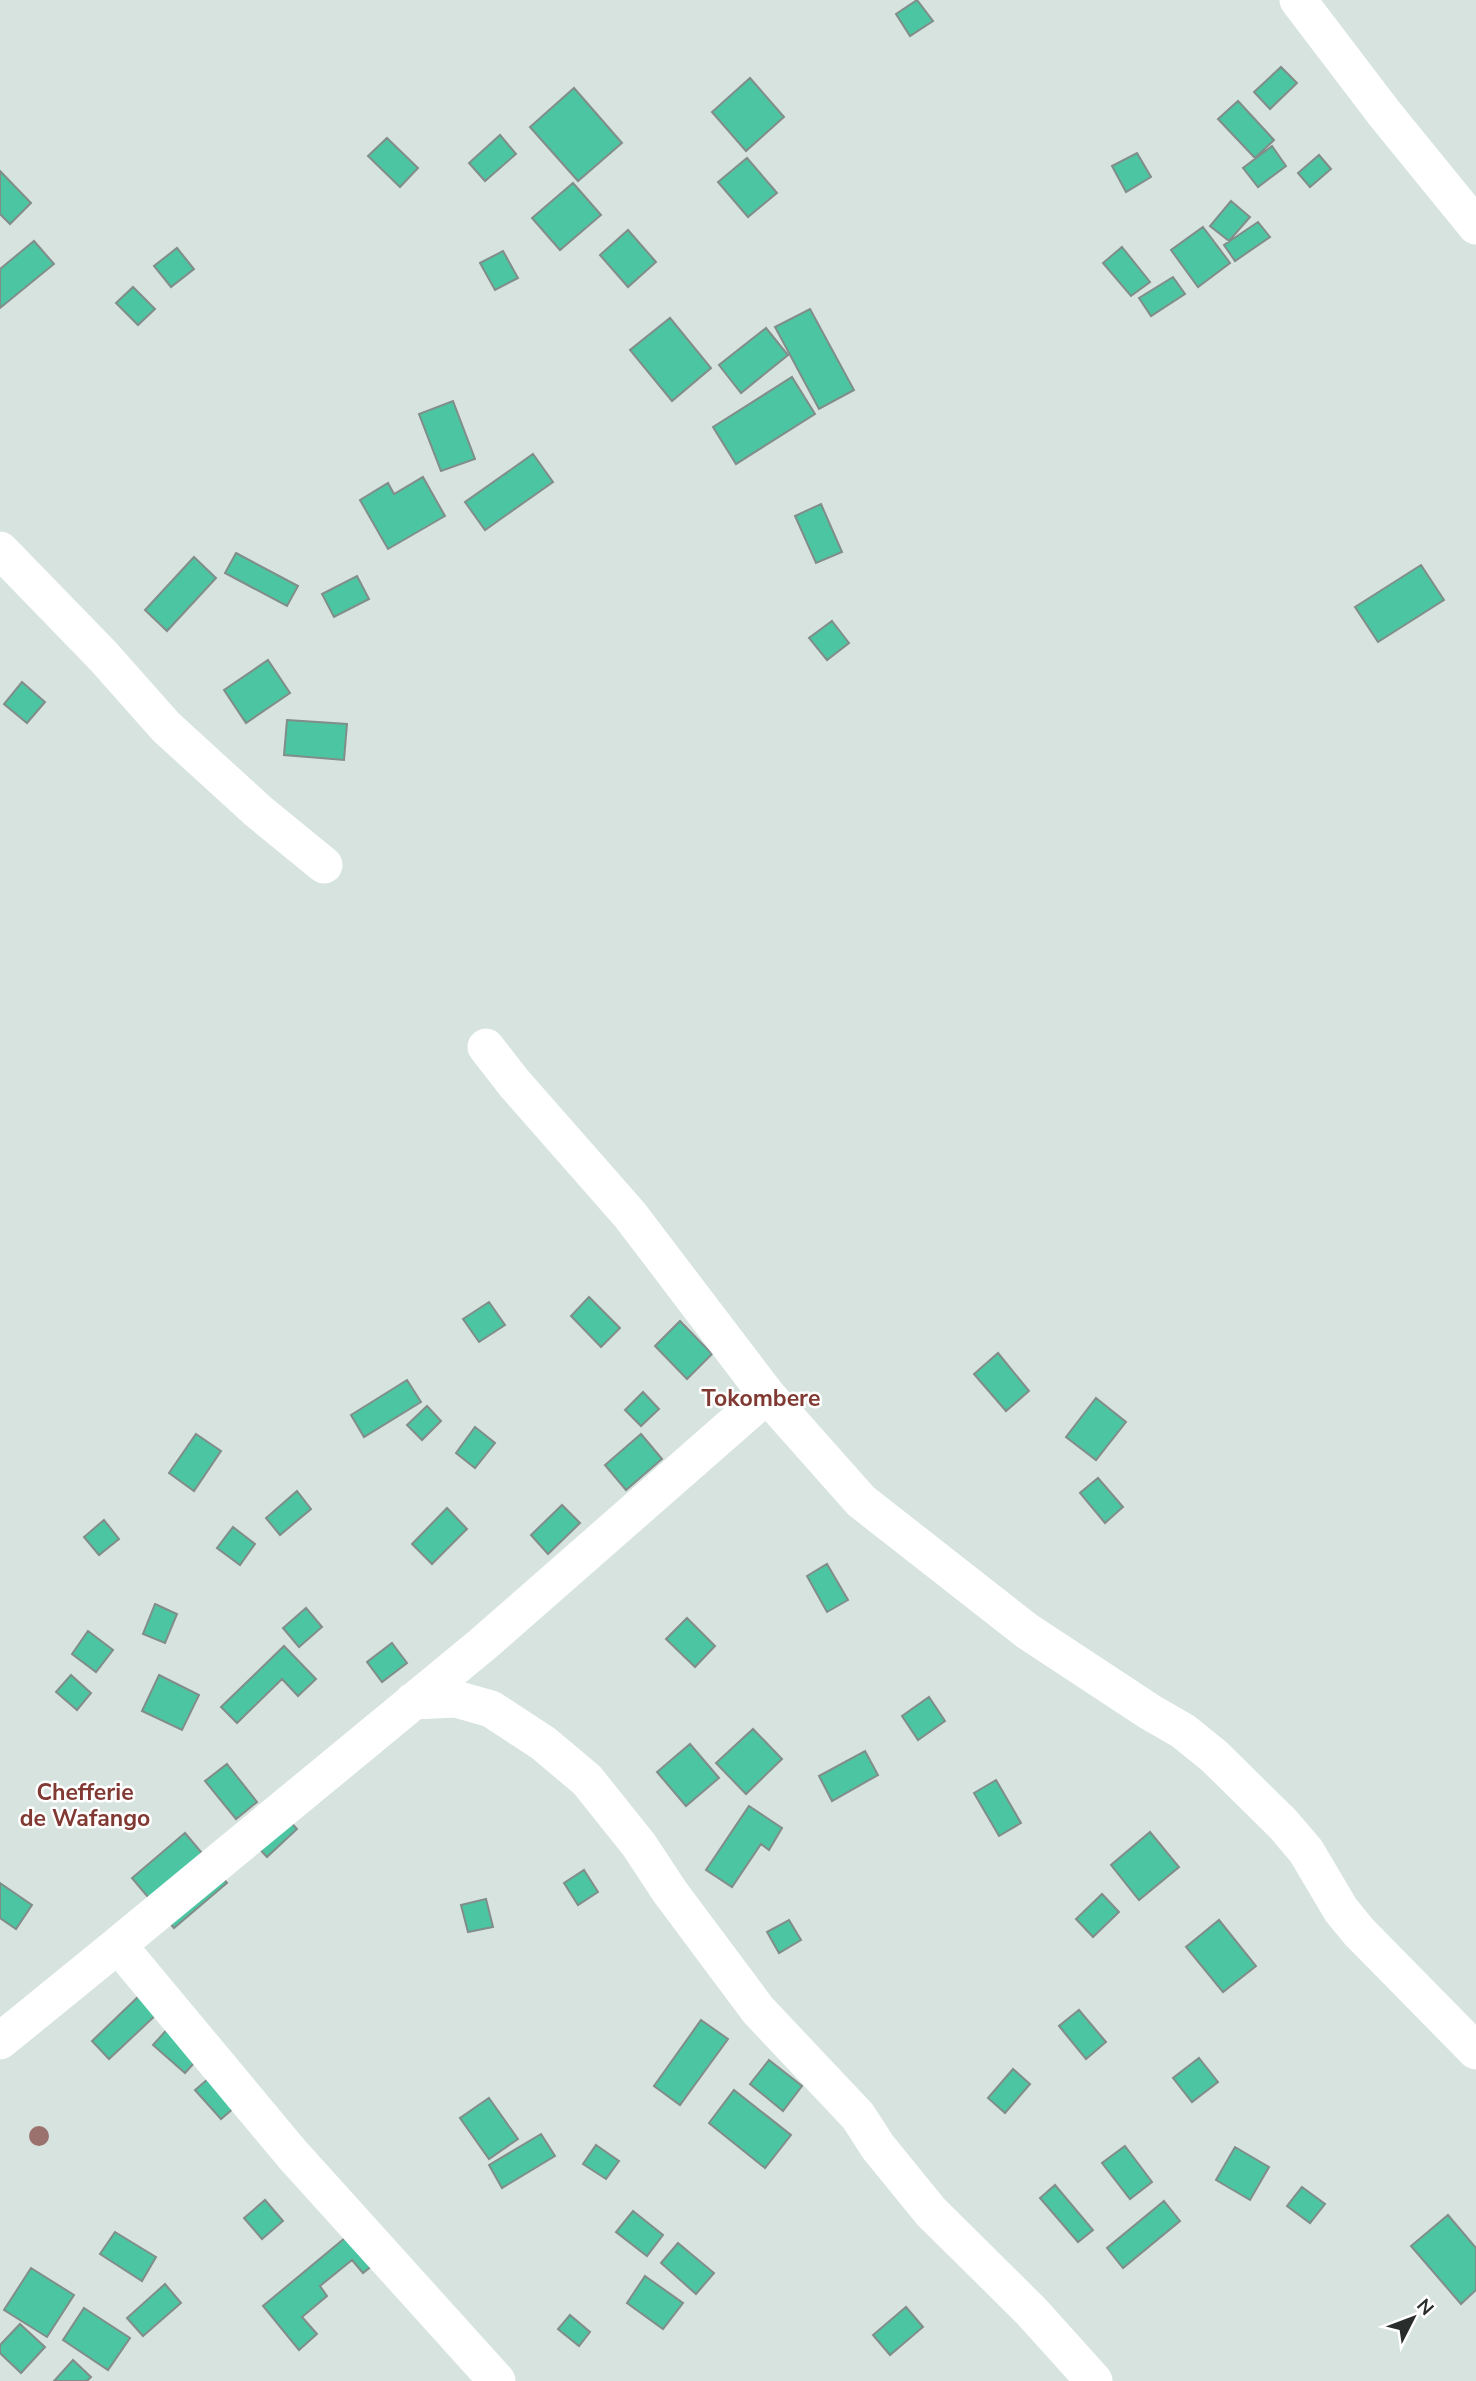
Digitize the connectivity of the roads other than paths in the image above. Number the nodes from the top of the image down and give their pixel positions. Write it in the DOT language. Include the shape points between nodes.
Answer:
graph roads {
  1 [pos="1298,0"];
  2 [pos="1476,226"];
  3 [pos="0,550"];
  4 [pos="324,865"];
  5 [pos="486,1047"];
  6 [pos="766,1395"];
  7 [pos="413,1701"];
  8 [pos="118,1945"];
  9 [pos="0,2041"];
  10 [pos="1476,2051"];
  11 [pos="497,2381"];
  12 [pos="1094,2381"];
  1 -- 2 [label="street"];
  3 -- 4 [label="street" via="166,727"];
  5 -- 6 [label="street" via="629,1215"];
  6 -- 7 [label="street"];
  6 -- 10 [label="street" via="861,1501 1027,1631 1183,1731 1214,1756 1306,1851 1359,1932"];
  7 -- 8 [label="street"];
  7 -- 12 [label="street" via="456,1699 491,1709 543,1743 587,1780 758,2010 858,2116 932,2212"];
  8 -- 9 [label="street"];
  8 -- 11 [label="street" via="292,2154"];
}
